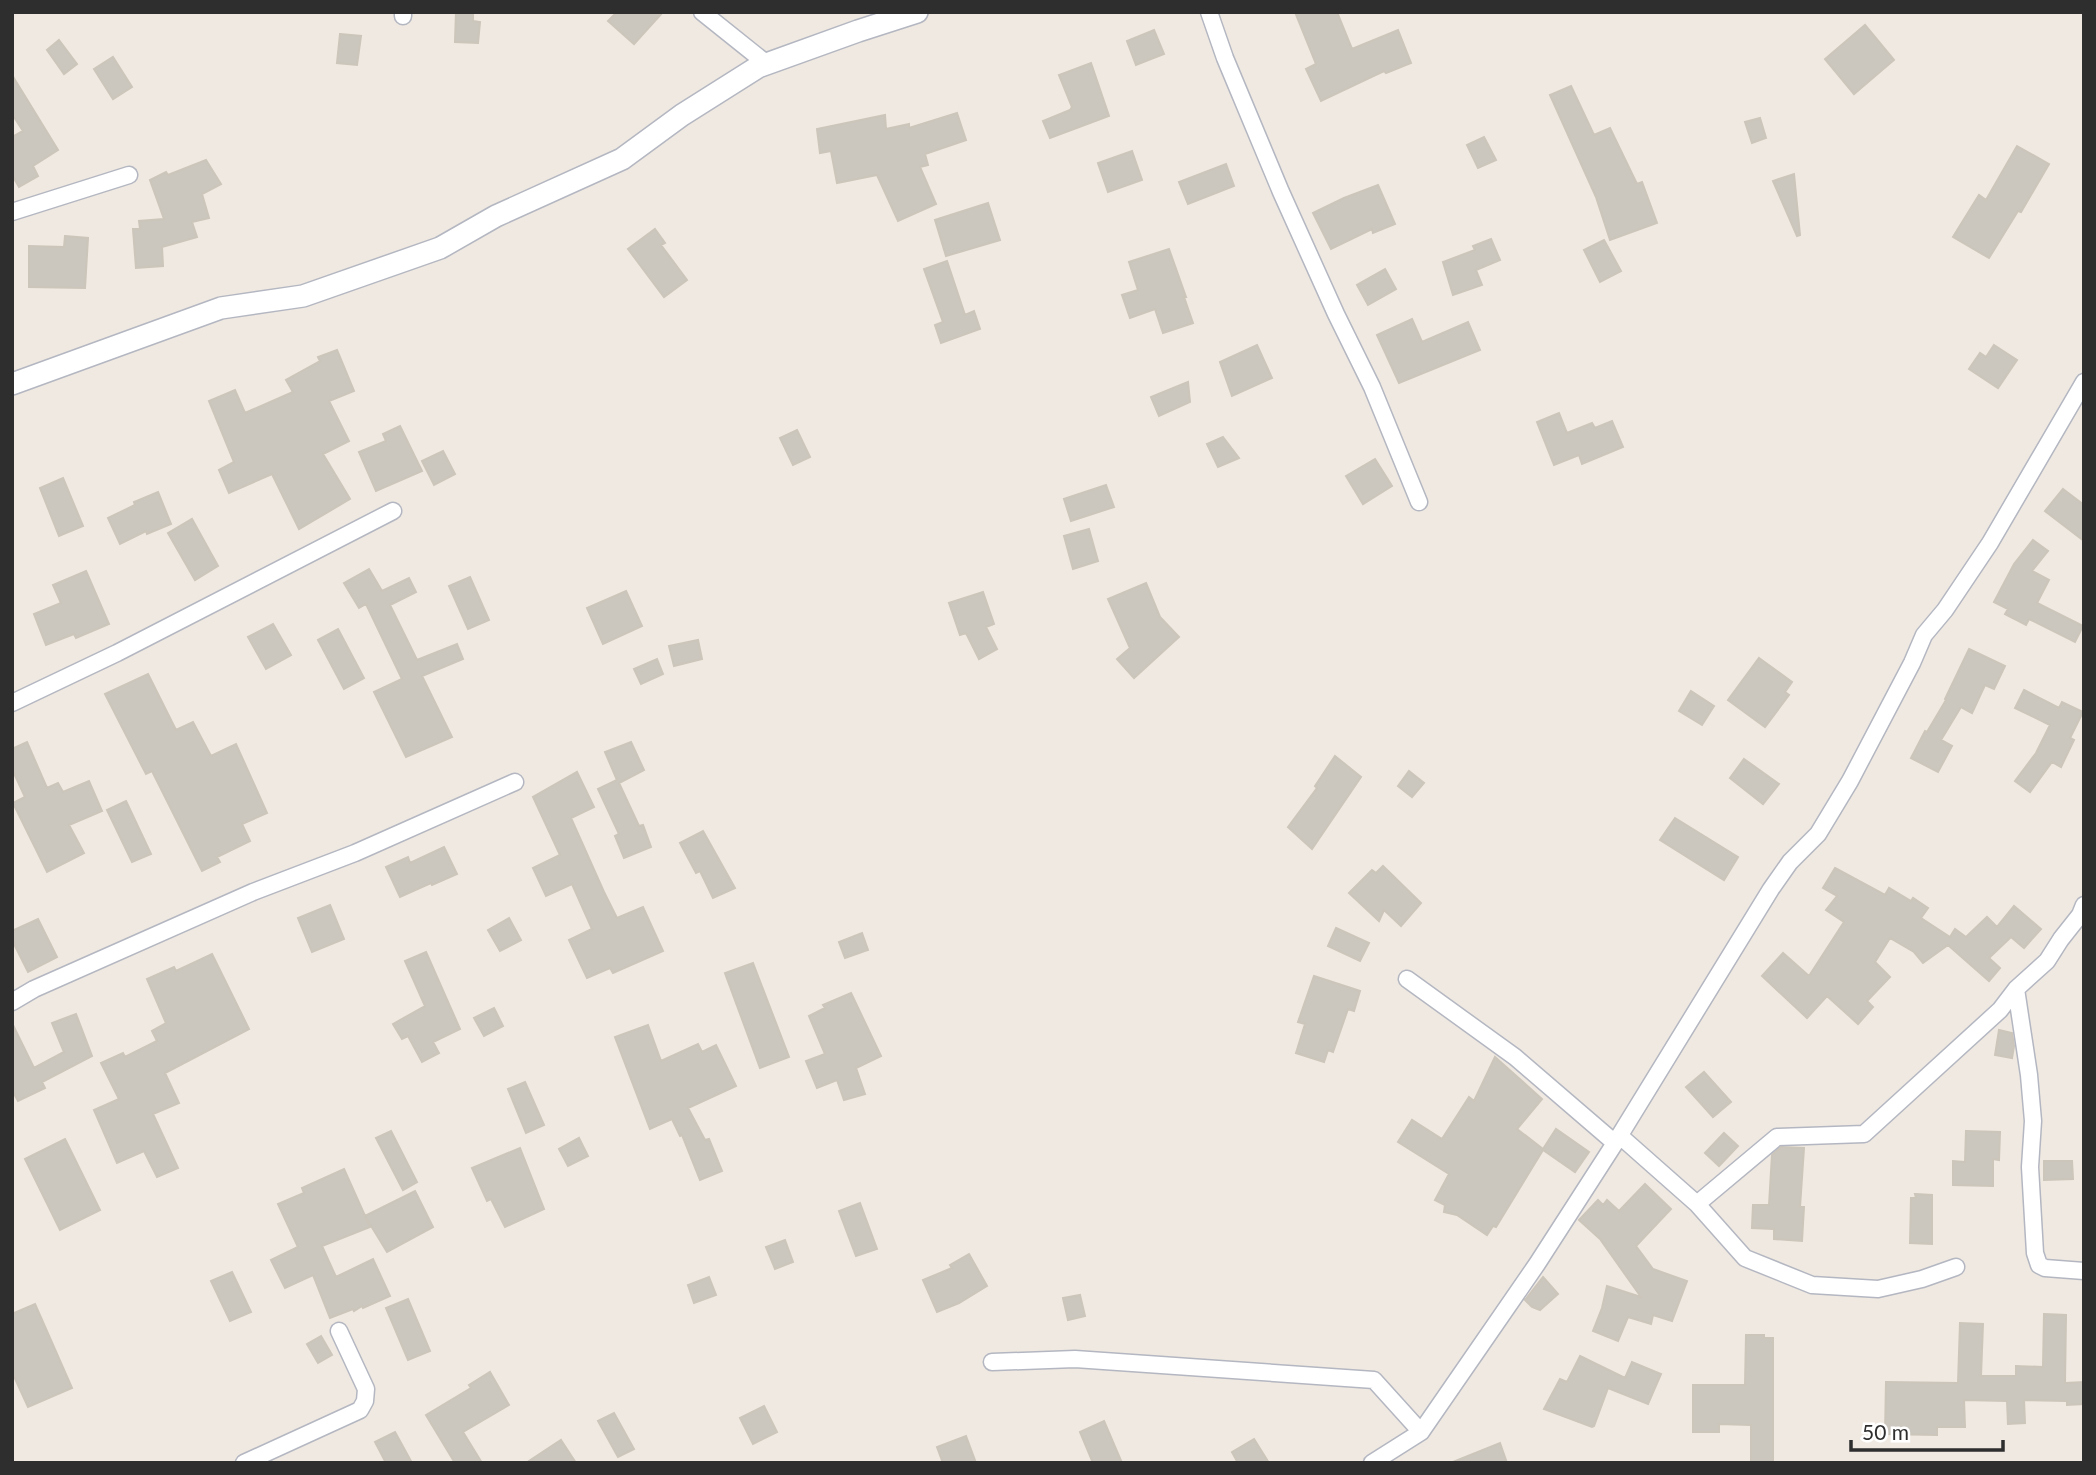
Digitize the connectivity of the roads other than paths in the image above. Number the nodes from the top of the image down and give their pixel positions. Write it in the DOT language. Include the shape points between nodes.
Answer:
graph roads {
  1 [pos="702,12"];
  2 [pos="917,12"];
  3 [pos="1209,12"];
  4 [pos="767,64"];
  5 [pos="129,175"];
  6 [pos="12,212"];
  7 [pos="2084,382"];
  8 [pos="12,384"];
  9 [pos="1419,502"];
  10 [pos="393,511"];
  11 [pos="12,703"];
  12 [pos="515,782"];
  13 [pos="2084,905"];
  14 [pos="1407,979"];
  15 [pos="2016,989"];
  16 [pos="12,1002"];
  17 [pos="1618,1140"];
  18 [pos="1697,1204"];
  19 [pos="1956,1267"];
  20 [pos="2084,1271"];
  21 [pos="339,1331"];
  22 [pos="992,1362"];
  23 [pos="1421,1432"];
  24 [pos="244,1463"];
  25 [pos="1372,1463"];
  1 -- 4 [label="street"];
  2 -- 4 [label="street"];
  3 -- 9 [label="street" via="1281,192 1372,387"];
  4 -- 8 [label="street" via="682,115 622,159 496,216 440,248 303,296 221,308"];
  5 -- 6 [label="street"];
  7 -- 17 [label="street" via="1990,543 1924,635 1818,834 1771,889"];
  10 -- 11 [label="street"];
  12 -- 16 [label="street" via="355,853 253,892"];
  13 -- 15 [label="street" via="2047,961"];
  14 -- 17 [label="street"];
  15 -- 18 [label="street" via="2000,1010 1864,1134 1777,1137"];
  15 -- 20 [label="street" via="2033,1121 2030,1167 2035,1253 2045,1268"];
  17 -- 18 [label="street"];
  17 -- 23 [label="street"];
  18 -- 19 [label="street" via="1745,1258 1812,1285 1878,1289"];
  21 -- 24 [label="street" via="366,1389 360,1410"];
  22 -- 23 [label="street" via="1075,1359 1374,1380"];
  23 -- 25 [label="street"];
}
